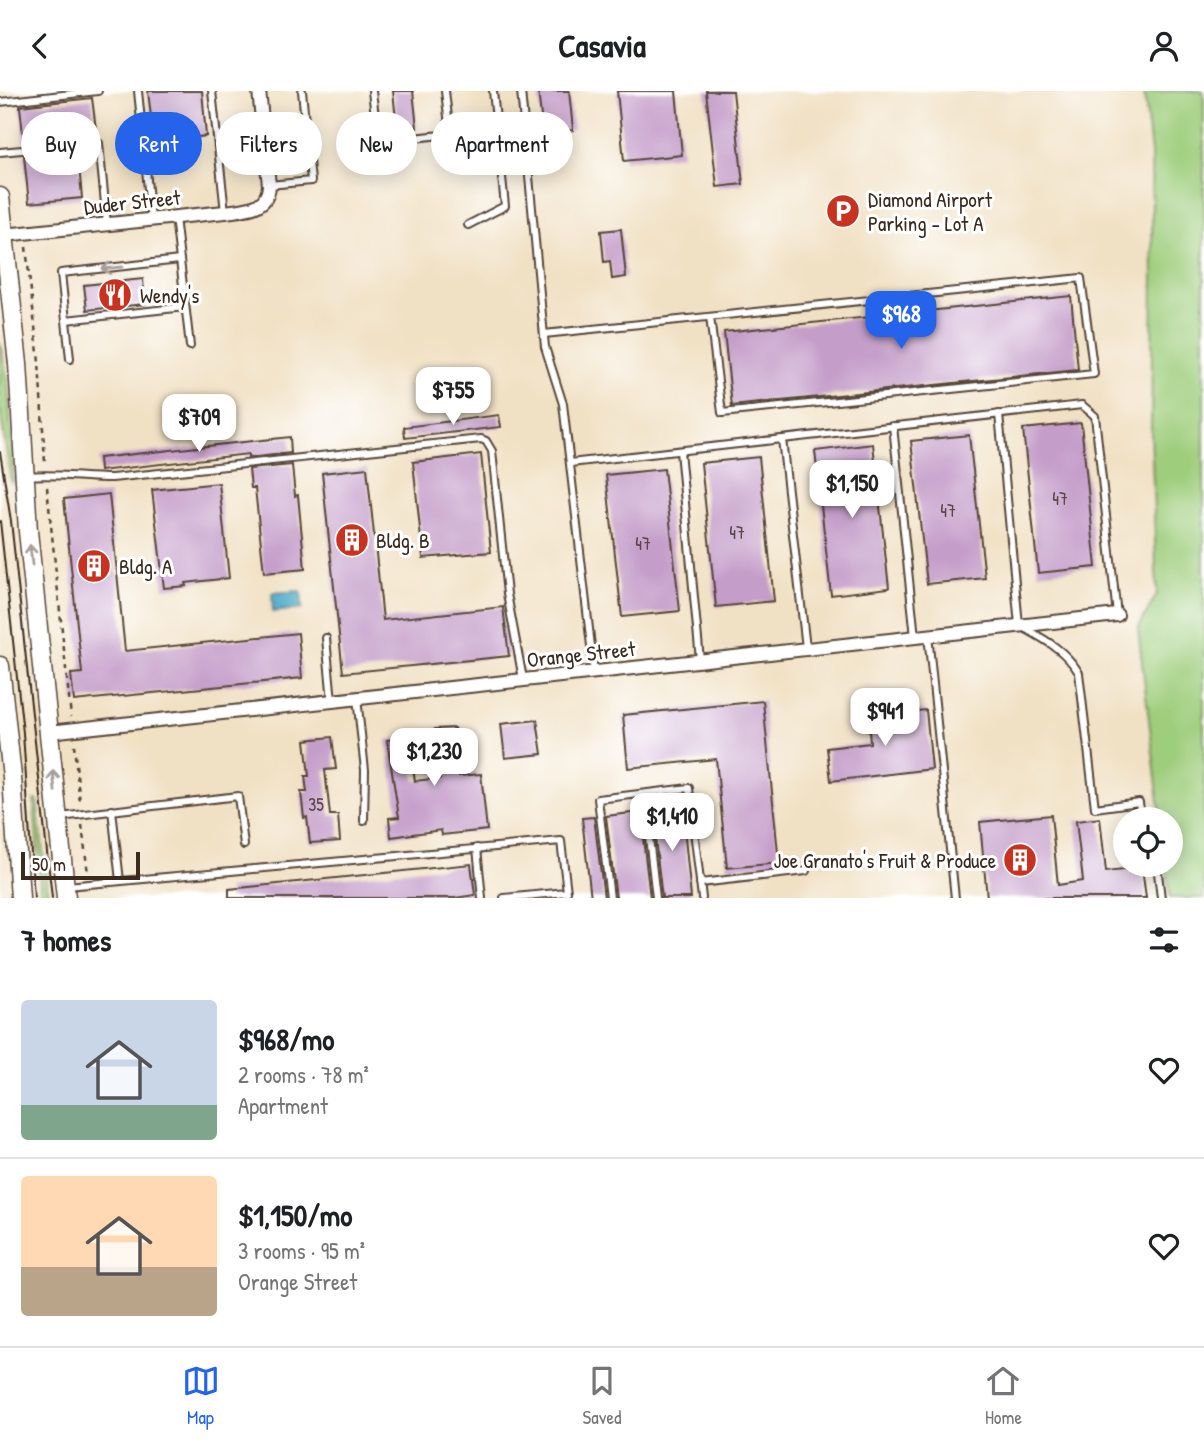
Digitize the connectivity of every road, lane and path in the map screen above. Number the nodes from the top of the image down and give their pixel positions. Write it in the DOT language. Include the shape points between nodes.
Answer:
graph roads {
  1 [pos="98,91"];
  2 [pos="138,91"];
  3 [pos="212,91"];
  4 [pos="259,91"];
  5 [pos="302,91"];
  6 [pos="372,91"];
  7 [pos="445,91"];
  8 [pos="493,91"];
  9 [pos="521,91"];
  10 [pos="0,102"];
  11 [pos="0,152"];
  12 [pos="270,185"];
  13 [pos="0,197"];
  14 [pos="225,212"];
  15 [pos="175,217"];
  16 [pos="151,219"];
  17 [pos="107,224"];
  18 [pos="468,225"];
  19 [pos="4,235"];
  20 [pos="27,252"];
  21 [pos="180,260"];
  22 [pos="185,307"];
  23 [pos="710,317"];
  24 [pos="66,320"];
  25 [pos="544,334"];
  26 [pos="190,346"];
  27 [pos="70,359"];
  28 [pos="999,414"];
  29 [pos="893,426"];
  30 [pos="782,439"];
  31 [pos="680,451"];
  32 [pos="570,463"];
  33 [pos="46,467"];
  34 [pos="25,476"];
  35 [pos="47,482"];
  36 [pos="1116,615"];
  37 [pos="1019,625"];
  38 [pos="922,636"];
  39 [pos="326,638"];
  40 [pos="806,649"];
  41 [pos="700,660"];
  42 [pos="0,666"];
  43 [pos="594,672"];
  44 [pos="523,679"];
  45 [pos="357,698"];
  46 [pos="332,701"];
  47 [pos="70,710"];
  48 [pos="49,731"];
  49 [pos="4,733"];
  50 [pos="6,778"];
  51 [pos="644,794"];
  52 [pos="1140,807"];
  53 [pos="112,810"];
  54 [pos="58,817"];
  55 [pos="364,821"];
  56 [pos="244,845"];
  57 [pos="477,848"];
  58 [pos="806,871"];
  59 [pos="1158,877"];
  60 [pos="120,881"];
  61 [pos="700,883"];
  62 [pos="66,892"];
  63 [pos="20,898"];
  64 [pos="482,898"];
  65 [pos="504,898"];
  66 [pos="610,898"];
  67 [pos="656,898"];
  68 [pos="702,898"];
  69 [pos="955,898"];
  70 [pos="1161,898"];
  1 -- 10 [label="lane"];
  2 -- 16 [label="lane"];
  3 -- 14 [label="lane"];
  4 -- 12 [label="street"];
  5 -- 12 [label="lane" via="311,181"];
  6 -- 7 [label="lane" via="378,142 450,134"];
  8 -- 18 [label="lane" via="505,206"];
  9 -- 25 [label="lane"];
  11 -- 17 [label="lane" via="99,143"];
  12 -- 14 [label="street, Duder Street" via="263,202"];
  13 -- 19 [label="main road"];
  14 -- 15 [label="street, Duder Street"];
  15 -- 16 [label="street, Duder Street"];
  15 -- 21 [label="lane"];
  16 -- 17 [label="street, Duder Street"];
  17 -- 19 [label="street, Duder Street"];
  19 -- 34 [label="main road"];
  20 -- 33 [label="path"];
  21 -- 22 [label="lane"];
  21 -- 24 [label="lane, one-way" via="61,273"];
  22 -- 24 [label="lane"];
  22 -- 26 [label="lane"];
  23 -- 23 [label="lane" via="1082,278 1094,374 722,413"];
  23 -- 25 [label="lane"];
  24 -- 27 [label="lane"];
  25 -- 32 [label="lane" via="563,404"];
  28 -- 29 [label="lane"];
  28 -- 36 [label="lane" via="1082,405 1095,416"];
  28 -- 37 [label="lane"];
  29 -- 30 [label="lane"];
  29 -- 38 [label="lane"];
  30 -- 31 [label="lane"];
  30 -- 40 [label="lane"];
  31 -- 32 [label="lane"];
  31 -- 41 [label="lane"];
  32 -- 43 [label="lane"];
  34 -- 44 [label="lane" via="111,478 486,441 492,451 507,594"];
  48 -- 34 [label="main road, one-way"];
  35 -- 47 [label="path"];
  36 -- 37 [label="street, Orange Street"];
  37 -- 38 [label="street, Orange Street"];
  37 -- 52 [label="lane" via="1056,646 1079,673 1095,808 1139,802"];
  38 -- 40 [label="street, Orange Street"];
  38 -- 69 [label="lane"];
  39 -- 46 [label="lane"];
  40 -- 41 [label="street, Orange Street"];
  41 -- 43 [label="street, Orange Street"];
  42 -- 49 [label="main road"];
  43 -- 44 [label="street, Orange Street"];
  44 -- 45 [label="street, Orange Street"];
  45 -- 46 [label="street, Orange Street"];
  45 -- 55 [label="lane" via="365,770"];
  46 -- 48 [label="street, Orange Street"];
  54 -- 48 [label="main road, one-way"];
  49 -- 50 [label="main road"];
  50 -- 63 [label="main road"];
  51 -- 61 [label="lane" via="689,788"];
  51 -- 66 [label="lane" via="598,799"];
  51 -- 67 [label="lane"];
  53 -- 54 [label="lane"];
  53 -- 56 [label="lane" via="238,796"];
  53 -- 60 [label="lane"];
  54 -- 62 [label="main road"];
  57 -- 60 [label="lane"];
  57 -- 64 [label="lane"];
  57 -- 65 [label="lane" via="561,842 567,892"];
  58 -- 61 [label="lane"];
  59 -- 70 [label="lane"];
  60 -- 62 [label="lane"];
  61 -- 68 [label="lane"];
}
